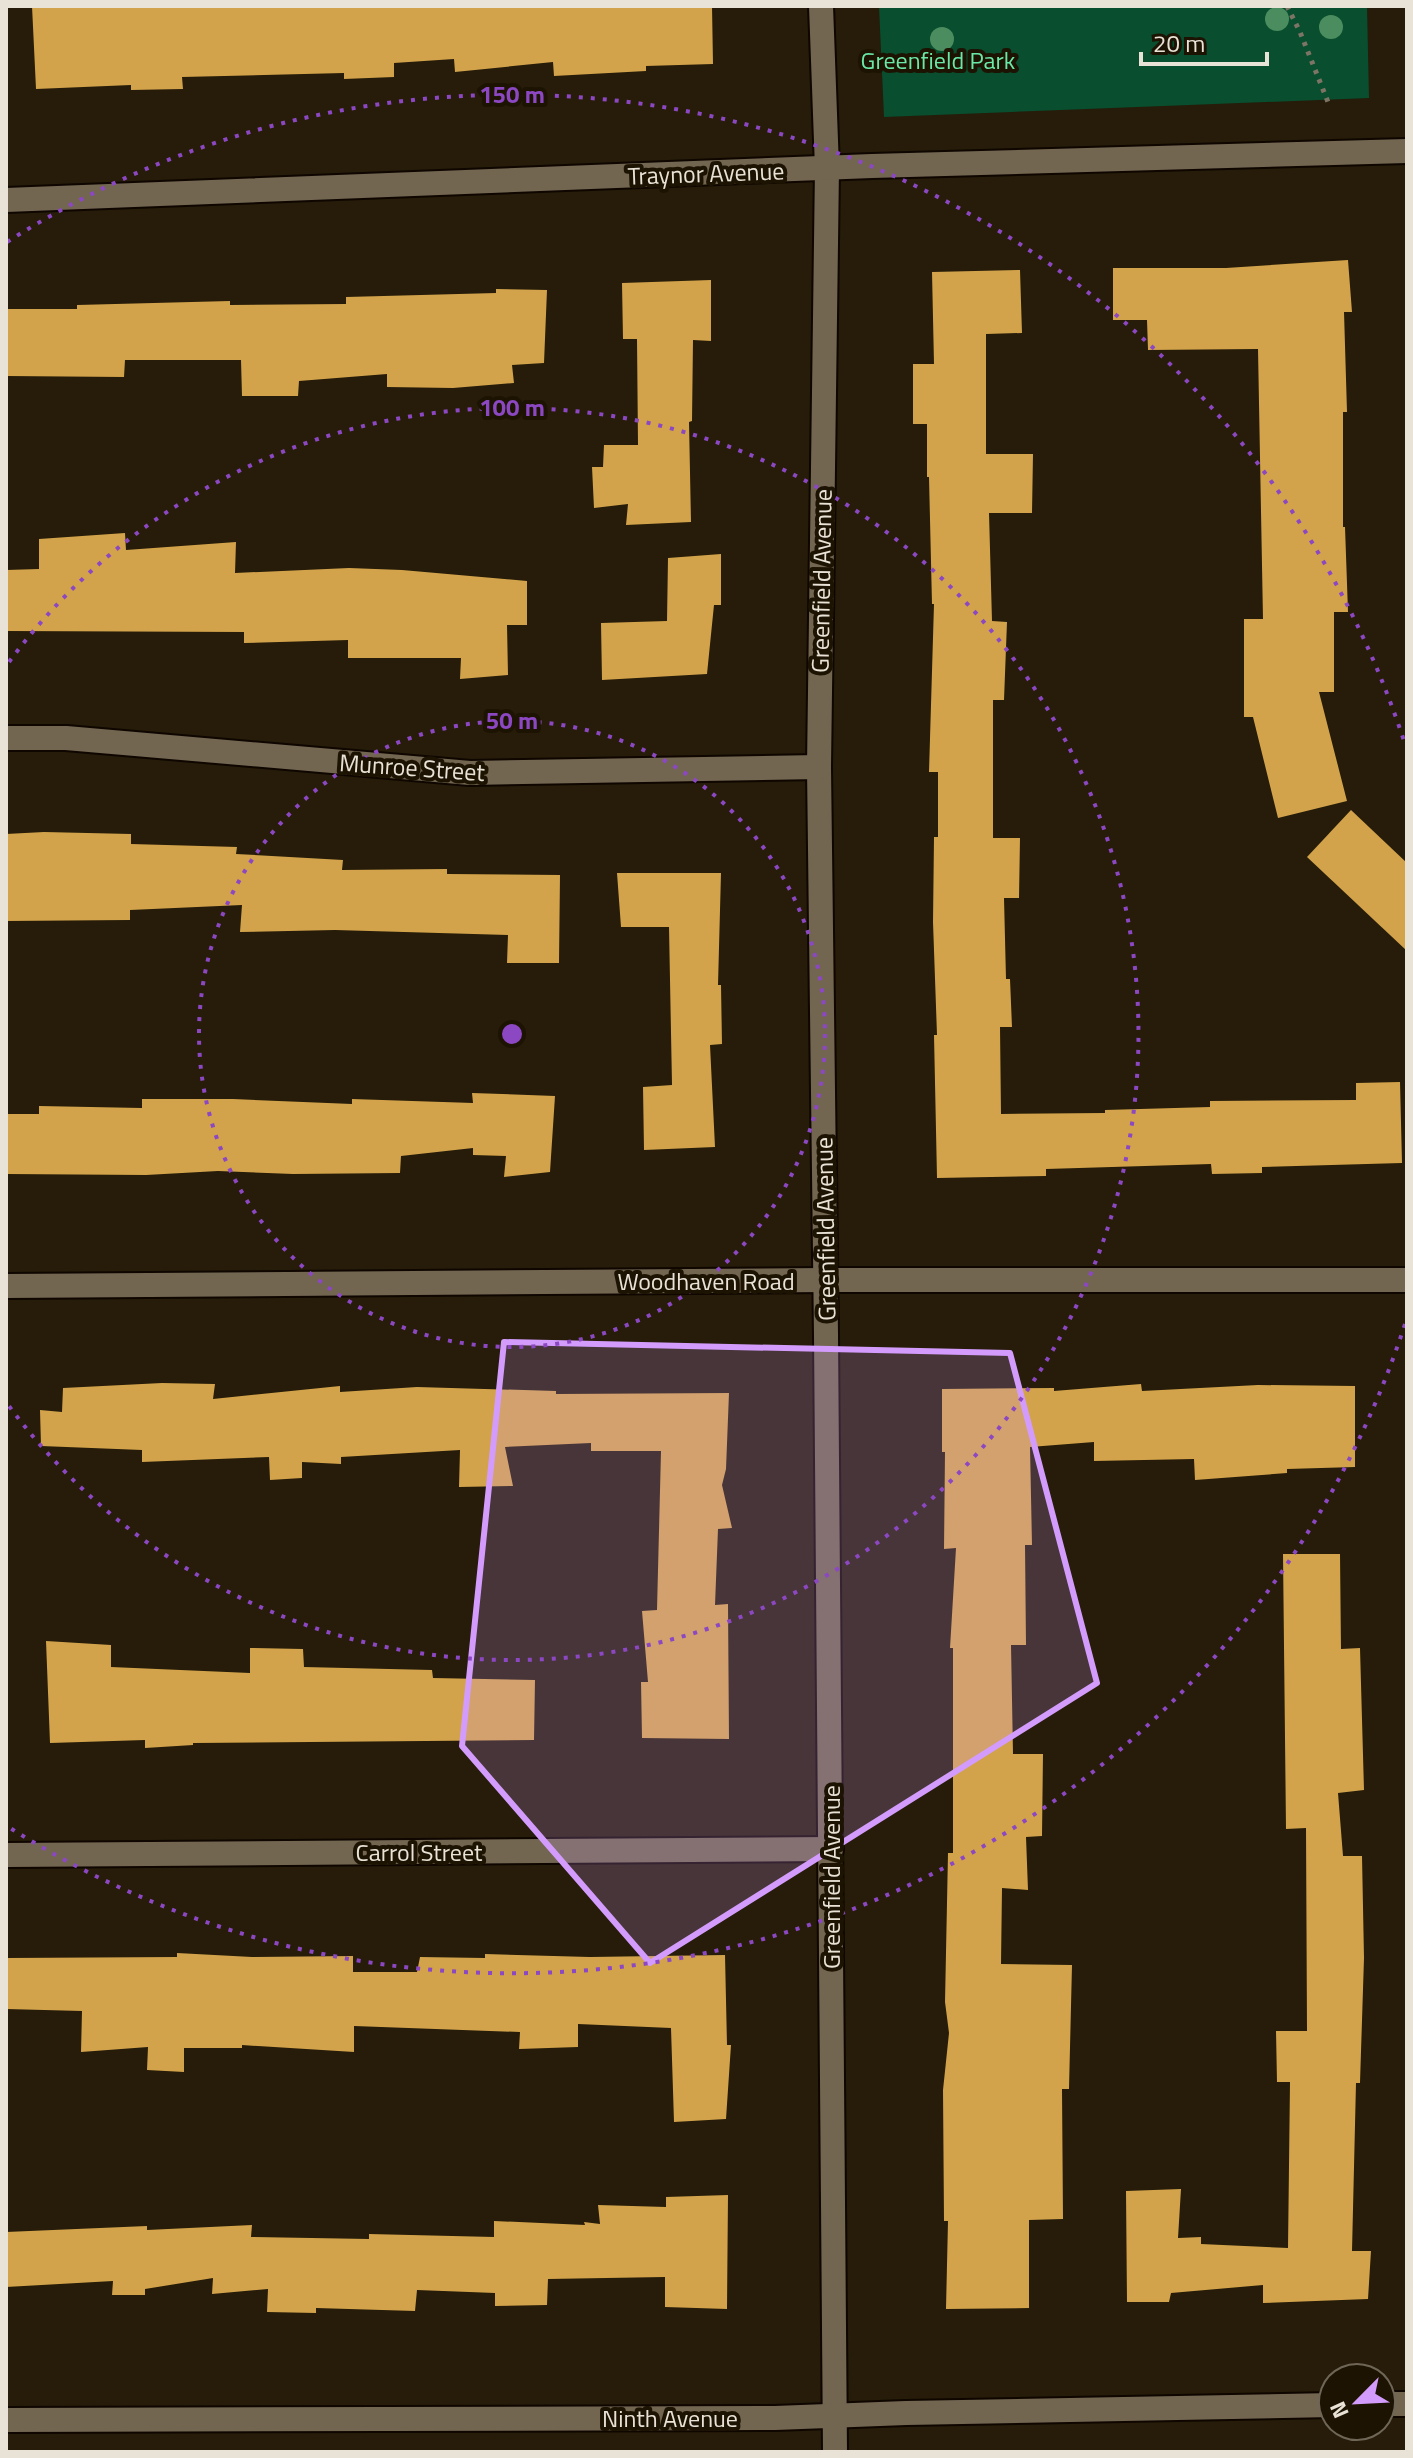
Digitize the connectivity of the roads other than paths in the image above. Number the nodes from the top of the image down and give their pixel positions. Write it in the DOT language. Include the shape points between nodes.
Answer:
graph roads {
  1 [pos="821,6"];
  2 [pos="1407,151"];
  3 [pos="827,168"];
  4 [pos="6,200"];
  5 [pos="6,738"];
  6 [pos="819,767"];
  7 [pos="826,1280"];
  8 [pos="1407,1280"];
  9 [pos="6,1286"];
  10 [pos="831,1849"];
  11 [pos="6,1855"];
  12 [pos="1317,2405"];
  13 [pos="834,2417"];
  14 [pos="6,2420"];
  15 [pos="835,2452"];
  1 -- 3 [label="street, Greenfield Avenue"];
  2 -- 3 [label="street, Traynor Avenue"];
  3 -- 4 [label="street, Traynor Avenue"];
  3 -- 6 [label="street, Greenfield Avenue"];
  5 -- 6 [label="street, Munroe Street" via="66,738 470,773"];
  6 -- 7 [label="street, Greenfield Avenue"];
  7 -- 8 [label="street, Woodhaven Road"];
  7 -- 9 [label="street, Woodhaven Road"];
  7 -- 10 [label="street, Greenfield Avenue"];
  10 -- 11 [label="street, Carrol Street"];
  10 -- 13 [label="street, Greenfield Avenue"];
  12 -- 13 [label="street, Ninth Avenue"];
  13 -- 14 [label="street, Ninth Avenue"];
  13 -- 15 [label="street, Greenfield Avenue"];
}
